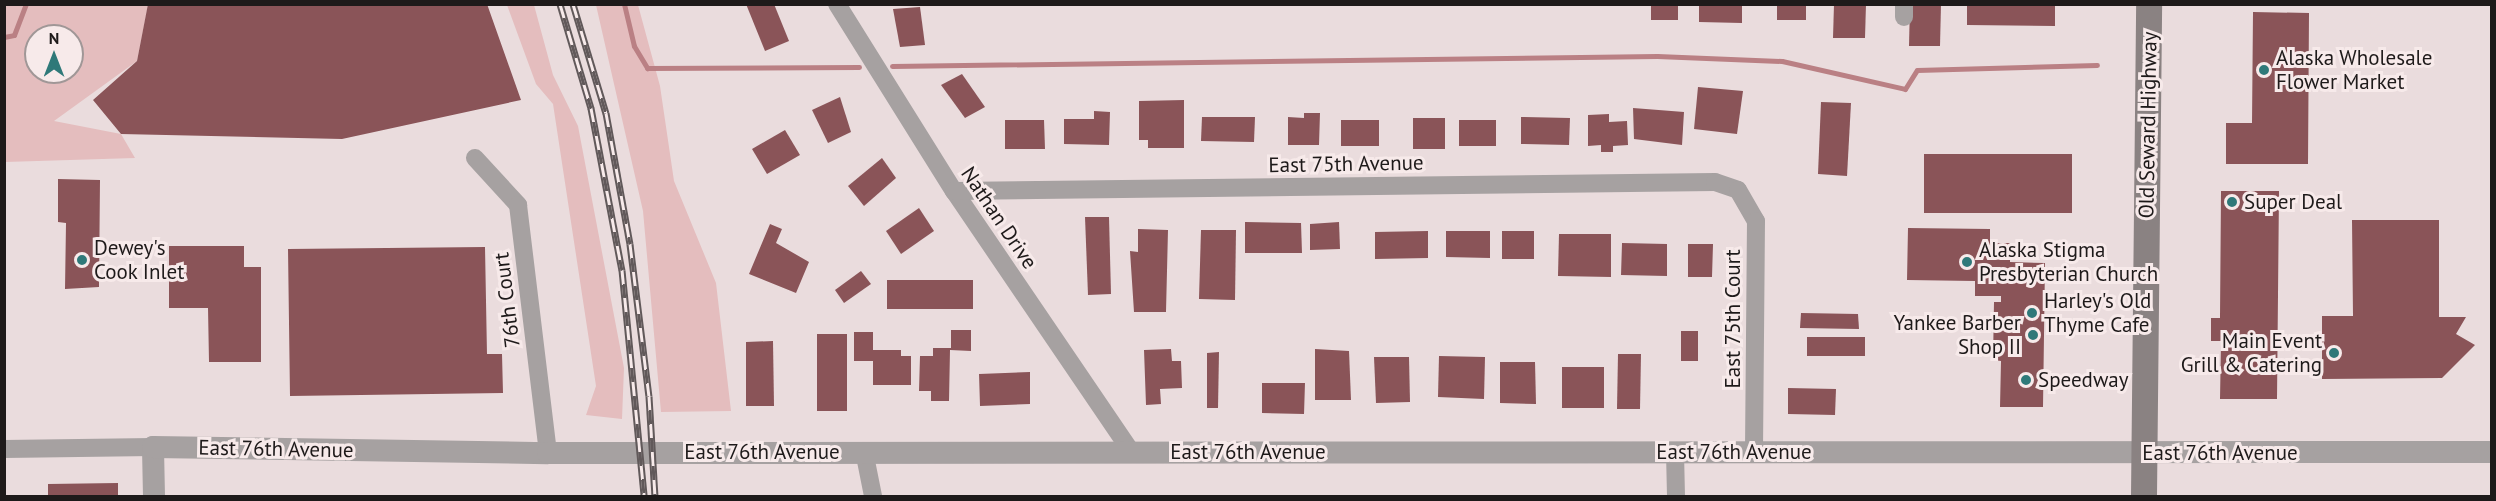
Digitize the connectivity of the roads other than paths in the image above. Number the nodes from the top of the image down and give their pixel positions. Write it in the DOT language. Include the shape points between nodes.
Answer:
graph roads {
  1 [pos="837,4"];
  2 [pos="2149,4"];
  3 [pos="475,158"];
  4 [pos="1738,190"];
  5 [pos="954,191"];
  6 [pos="153,447"];
  7 [pos="4,449"];
  8 [pos="864,451"];
  9 [pos="1131,451"];
  10 [pos="1675,452"];
  11 [pos="1754,452"];
  12 [pos="548,453"];
  13 [pos="2143,453"];
  14 [pos="2492,453"];
  15 [pos="154,496"];
  16 [pos="873,496"];
  17 [pos="1676,496"];
  18 [pos="2144,496"];
  1 -- 5 [label="street, Nathan Drive"];
  2 -- 13 [label="main road, Old Seward Highway"];
  3 -- 12 [label="street, 76th Court" via="518,205"];
  4 -- 5 [label="street, East 75th Avenue" via="1714,182"];
  4 -- 11 [label="street, East 75th Court" via="1756,221"];
  5 -- 9 [label="street, Nathan Drive"];
  6 -- 7 [label="street, East 76th Avenue"];
  6 -- 12 [label="street, East 76th Avenue"];
  6 -- 15 [label="street"];
  8 -- 9 [label="street, East 76th Avenue"];
  8 -- 12 [label="street, East 76th Avenue"];
  8 -- 16 [label="street"];
  9 -- 10 [label="street, East 76th Avenue"];
  10 -- 11 [label="street, East 76th Avenue"];
  10 -- 17 [label="street"];
  11 -- 13 [label="street, East 76th Avenue"];
  13 -- 14 [label="street, East 76th Avenue"];
  13 -- 18 [label="main road, Old Seward Highway"];
}
